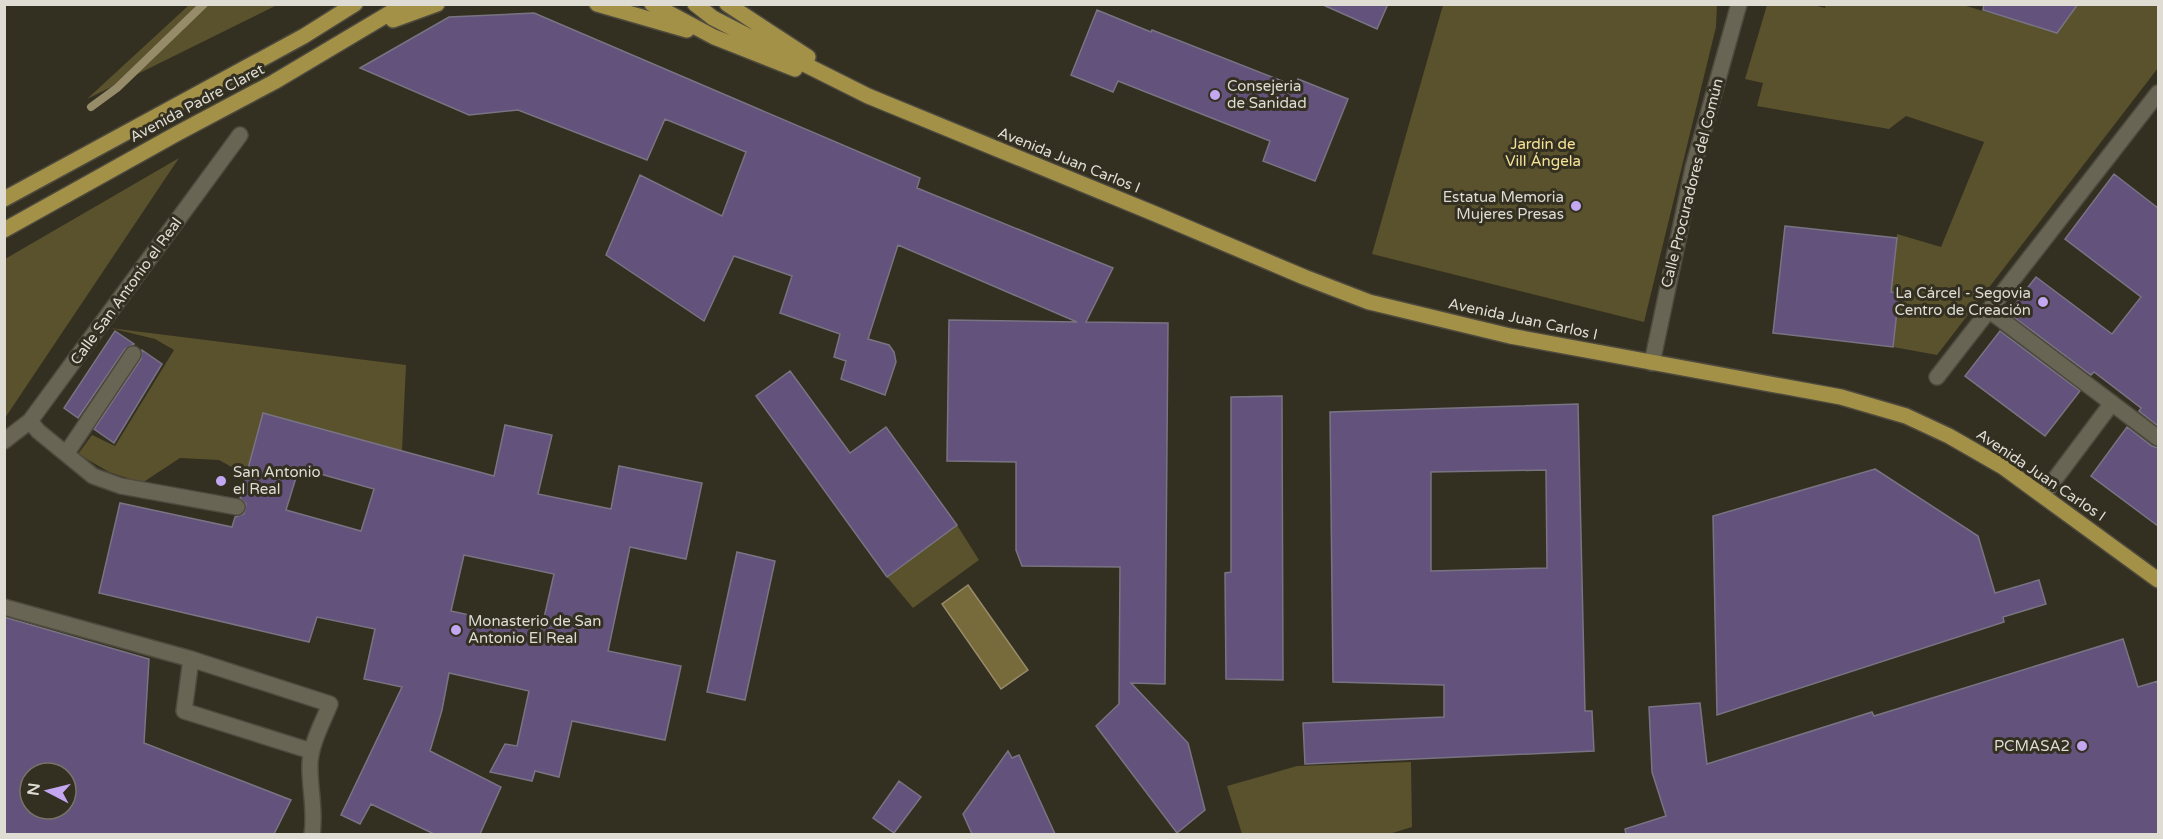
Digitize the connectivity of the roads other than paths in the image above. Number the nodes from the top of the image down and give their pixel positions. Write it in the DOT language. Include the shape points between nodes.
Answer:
graph roads {
  1 [pos="355,4"];
  2 [pos="405,4"];
  3 [pos="437,4"];
  4 [pos="597,4"];
  5 [pos="652,4"];
  6 [pos="695,4"];
  7 [pos="727,4"];
  8 [pos="1739,4"];
  9 [pos="354,36"];
  10 [pos="714,37"];
  11 [pos="2158,93"];
  12 [pos="868,96"];
  13 [pos="240,135"];
  14 [pos="4,199"];
  15 [pos="4,230"];
  16 [pos="1990,311"];
  17 [pos="133,354"];
  18 [pos="1652,363"];
  19 [pos="1937,377"];
  20 [pos="2112,403"];
  21 [pos="30,421"];
  22 [pos="2158,438"];
  23 [pos="4,441"];
  24 [pos="66,454"];
  25 [pos="2043,495"];
  26 [pos="237,507"];
  27 [pos="2158,580"];
  28 [pos="4,607"];
  29 [pos="191,659"];
  30 [pos="311,751"];
  31 [pos="312,834"];
  1 -- 14 [label="main road, Avenida Padre Claret" via="304,36"];
  2 -- 9 [label="main road, Avenida Padre Claret"];
  3 -- 9 [label="main road"];
  4 -- 10 [label="main road"];
  5 -- 10 [label="main road, Avenida Juan Carlos I"];
  6 -- 12 [label="main road, Avenida Juan Carlos I" via="713,18"];
  7 -- 12 [label="main road"];
  8 -- 18 [label="street, Calle Procuradores del Común" via="1698,146"];
  9 -- 15 [label="main road, Avenida Padre Claret"];
  10 -- 12 [label="main road, Avenida Juan Carlos I"];
  11 -- 16 [label="street"];
  12 -- 18 [label="main road, Avenida Juan Carlos I" via="1369,302 1510,336"];
  13 -- 21 [label="street, Calle San Antonio el Real"];
  16 -- 19 [label="street"];
  16 -- 20 [label="street"];
  17 -- 24 [label="street"];
  18 -- 25 [label="main road, Avenida Juan Carlos I" via="1841,396 1906,416 1978,451"];
  20 -- 22 [label="street"];
  20 -- 25 [label="street"];
  21 -- 23 [label="street, Calle San Antonio el Real"];
  21 -- 24 [label="street"];
  24 -- 26 [label="street" via="93,476 121,486"];
  25 -- 27 [label="main road, Avenida Juan Carlos I"];
  28 -- 29 [label="street"];
  29 -- 30 [label="street" via="184,711"];
  29 -- 30 [label="street" via="330,704"];
  30 -- 31 [label="street"];
}
